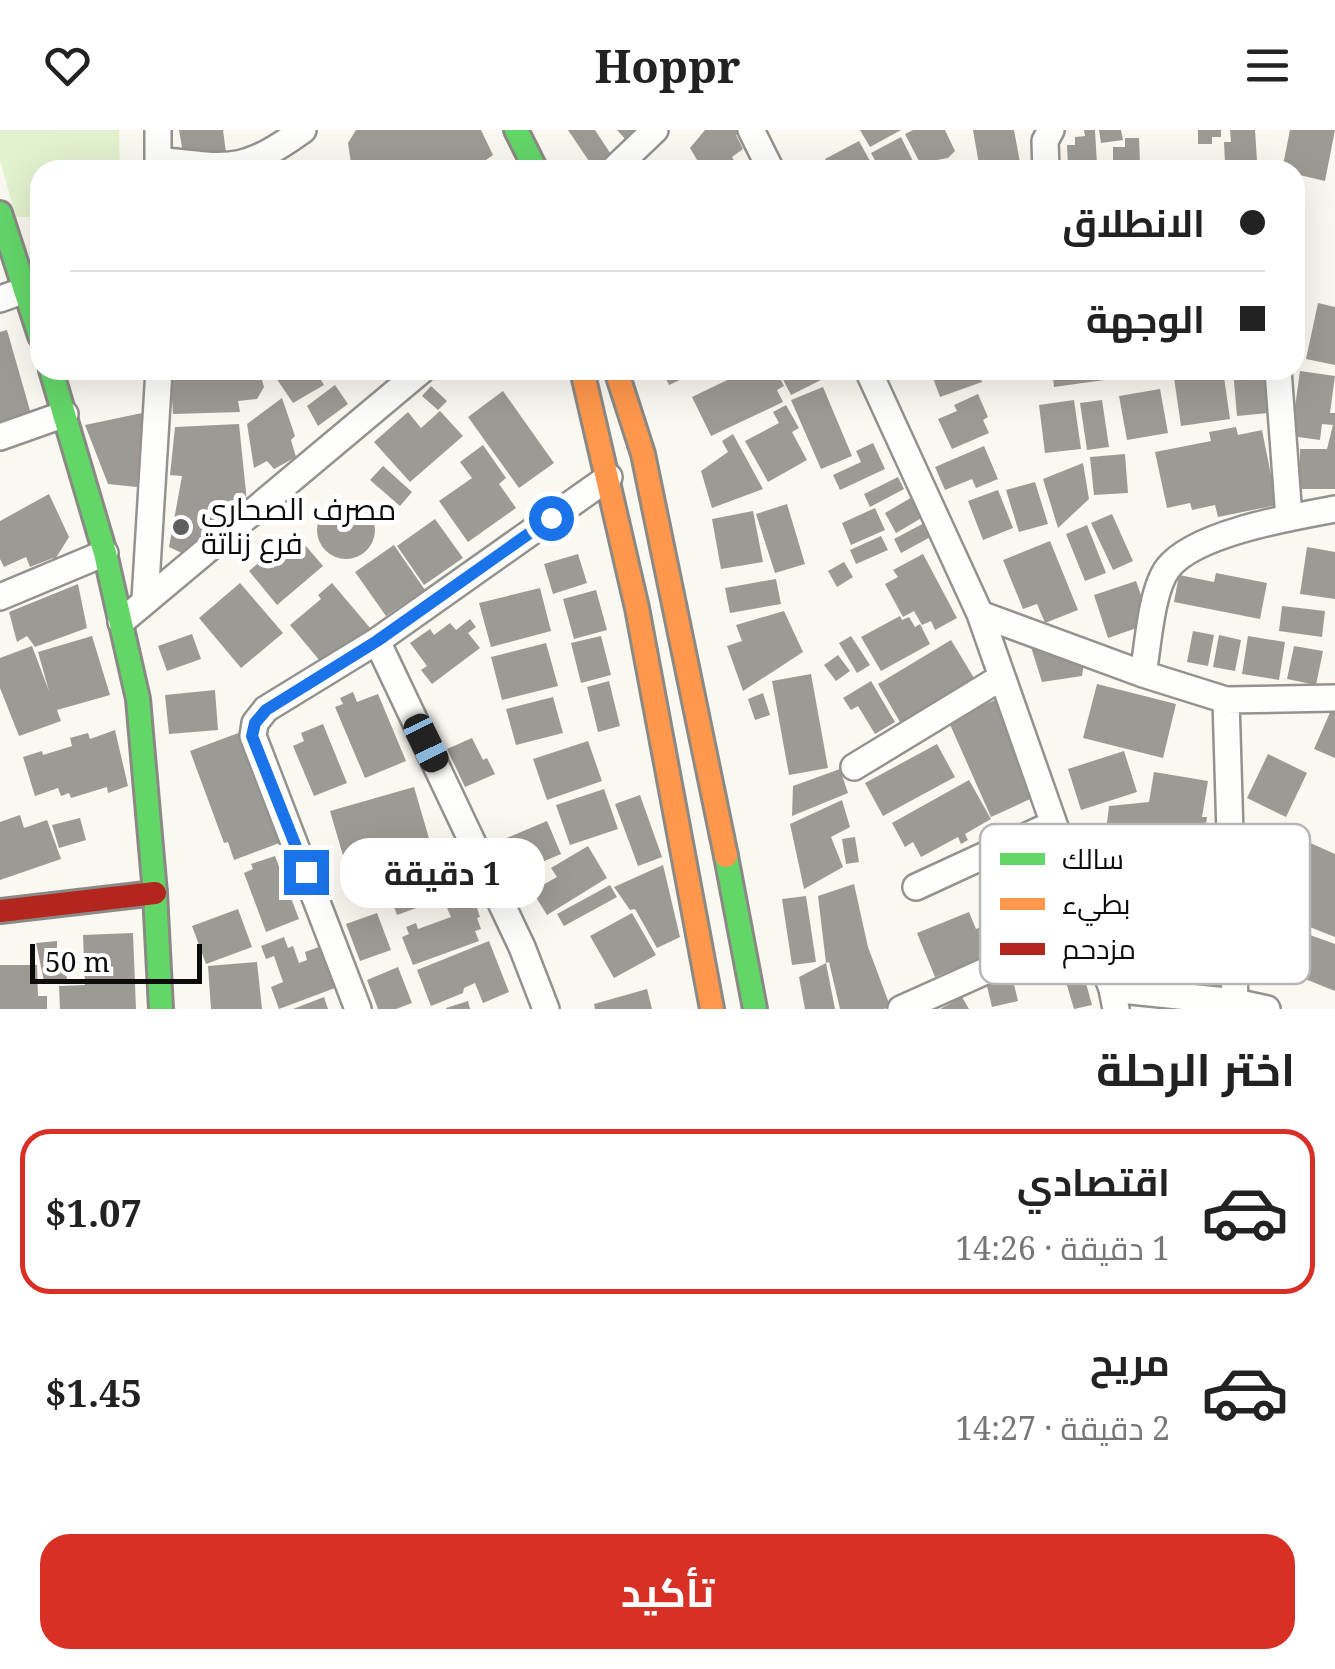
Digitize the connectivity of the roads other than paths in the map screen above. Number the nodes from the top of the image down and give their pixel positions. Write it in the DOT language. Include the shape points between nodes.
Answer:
graph roads {
  1 [pos="158,130"];
  2 [pos="303,130"];
  3 [pos="508,130"];
  4 [pos="516,130"];
  5 [pos="655,130"];
  6 [pos="751,130"];
  7 [pos="1051,130"];
  8 [pos="158,160"];
  9 [pos="256,160"];
  10 [pos="518,160"];
  11 [pos="531,160"];
  12 [pos="624,160"];
  13 [pos="766,160"];
  14 [pos="1046,160"];
  15 [pos="0,213"];
  16 [pos="25,290"];
  17 [pos="0,299"];
  18 [pos="30,305"];
  19 [pos="54,380"];
  20 [pos="158,380"];
  21 [pos="410,380"];
  22 [pos="584,380"];
  23 [pos="619,380"];
  24 [pos="873,380"];
  25 [pos="1279,380"];
  26 [pos="65,414"];
  27 [pos="0,437"];
  28 [pos="609,478"];
  29 [pos="1335,508"];
  30 [pos="1289,518"];
  31 [pos="105,553"];
  32 [pos="0,596"];
  33 [pos="146,600"];
  34 [pos="980,614"];
  35 [pos="121,622"];
  36 [pos="377,641"];
  37 [pos="688,670"];
  38 [pos="1143,674"];
  39 [pos="652,676"];
  40 [pos="1002,676"];
  41 [pos="1335,698"];
  42 [pos="1226,700"];
  43 [pos="854,767"];
  44 [pos="1053,824"];
  45 [pos="1230,824"];
  46 [pos="980,858"];
  47 [pos="916,887"];
  48 [pos="155,892"];
  49 [pos="0,911"];
  50 [pos="980,974"];
  51 [pos="1235,984"];
  52 [pos="1114,999"];
  53 [pos="1236,1002"];
  54 [pos="162,1009"];
  55 [pos="358,1009"];
  56 [pos="546,1009"];
  57 [pos="712,1009"];
  58 [pos="755,1009"];
  59 [pos="901,1009"];
  60 [pos="1268,1009"];
  1 -- 8 [label="street"];
  2 -- 9 [label="street"];
  3 -- 10 [label="main road"];
  4 -- 11 [label="main road"];
  5 -- 12 [label="street"];
  6 -- 13 [label="street"];
  7 -- 14 [label="street"];
  15 -- 16 [label="main road"];
  16 -- 17 [label="street"];
  16 -- 18 [label="main road"];
  19 -- 26 [label="main road"];
  20 -- 33 [label="street"];
  21 -- 33 [label="street"];
  22 -- 28 [label="main road"];
  23 -- 37 [label="main road" via="644,454"];
  24 -- 34 [label="street"];
  25 -- 30 [label="street"];
  26 -- 27 [label="street"];
  26 -- 31 [label="main road"];
  28 -- 36 [label="street"];
  28 -- 39 [label="main road"];
  29 -- 30 [label="street"];
  30 -- 38 [label="street" via="1254,524 1184,554 1166,570"];
  31 -- 32 [label="street"];
  31 -- 35 [label="main road"];
  33 -- 35 [label="street"];
  34 -- 38 [label="street"];
  34 -- 40 [label="street"];
  35 -- 48 [label="main road" via="138,699"];
  36 -- 55 [label="street" via="266,710 252,736"];
  36 -- 56 [label="street"];
  37 -- 39 [label="main road"];
  37 -- 58 [label="main road"];
  38 -- 42 [label="street"];
  39 -- 57 [label="main road"];
  40 -- 43 [label="street"];
  40 -- 44 [label="street"];
  41 -- 42 [label="street"];
  42 -- 45 [label="street"];
  46 -- 47 [label="street"];
  48 -- 49 [label="main road"];
  48 -- 54 [label="main road"];
  50 -- 59 [label="street"];
  51 -- 53 [label="street"];
  52 -- 53 [label="street"];
  53 -- 60 [label="street"];
}
